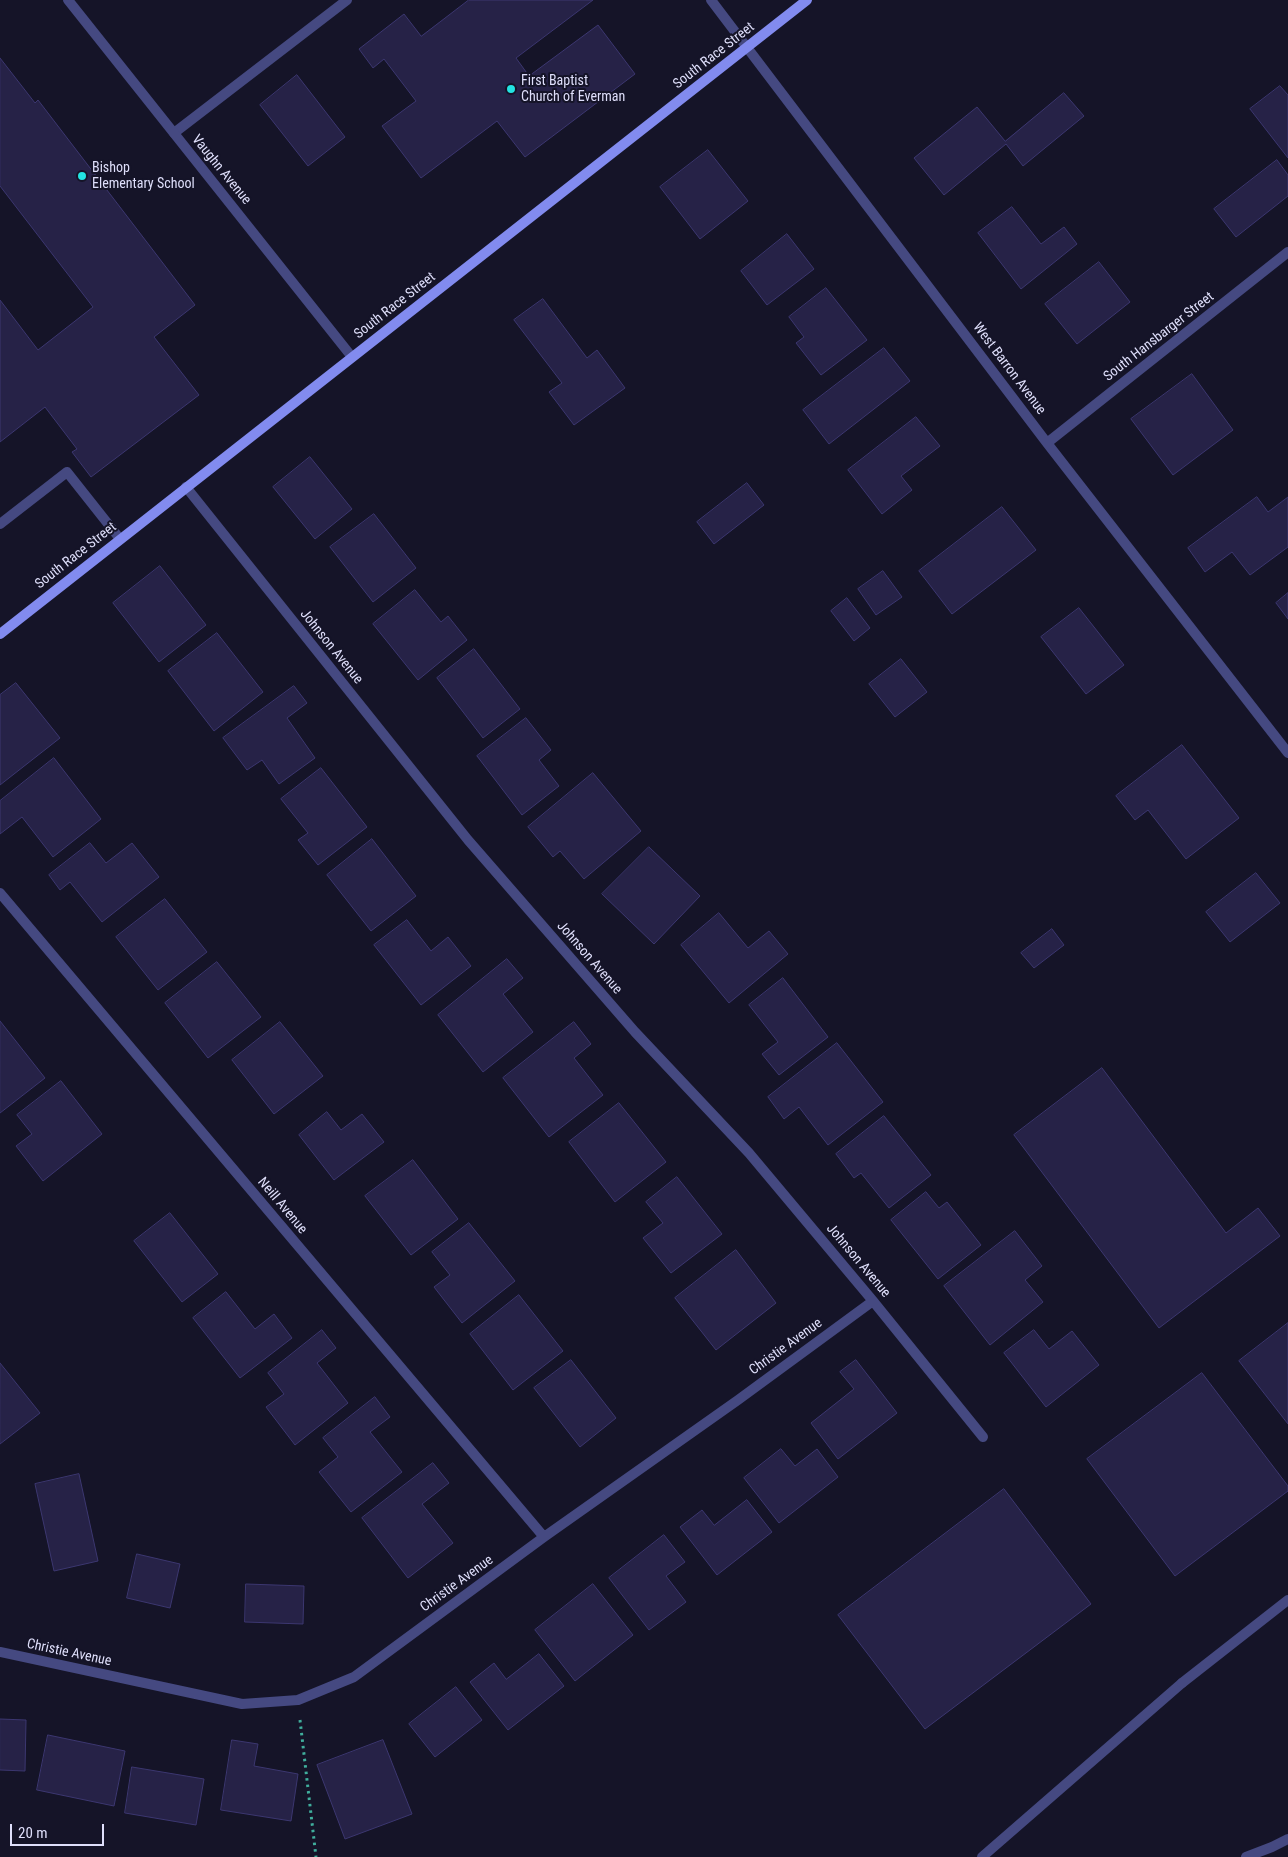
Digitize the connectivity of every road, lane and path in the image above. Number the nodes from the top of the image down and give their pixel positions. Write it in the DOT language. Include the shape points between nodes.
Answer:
graph roads {
  1 [pos="68,0"];
  2 [pos="347,0"];
  3 [pos="711,0"];
  4 [pos="807,0"];
  5 [pos="747,47"];
  6 [pos="174,133"];
  7 [pos="1288,252"];
  8 [pos="352,357"];
  9 [pos="1047,443"];
  10 [pos="186,487"];
  11 [pos="0,524"];
  12 [pos="120,539"];
  13 [pos="0,634"];
  14 [pos="1288,752"];
  15 [pos="0,893"];
  16 [pos="873,1301"];
  17 [pos="983,1437"];
  18 [pos="544,1537"];
  19 [pos="1286,1605"];
  20 [pos="0,1652"];
  21 [pos="298,1700"];
  22 [pos="1288,1839"];
  23 [pos="316,1857"];
  24 [pos="982,1857"];
  25 [pos="1246,1857"];
  1 -- 6 [label="street, Vaughn Avenue"];
  2 -- 6 [label="street"];
  3 -- 5 [label="street, West Barron Avenue"];
  4 -- 5 [label="main road, South Race Street"];
  5 -- 8 [label="main road, South Race Street"];
  5 -- 9 [label="street, West Barron Avenue"];
  6 -- 8 [label="street, Vaughn Avenue"];
  7 -- 9 [label="street, South Hansbarger Street"];
  8 -- 10 [label="main road, South Race Street"];
  9 -- 14 [label="street, West Barron Avenue"];
  10 -- 12 [label="main road, South Race Street"];
  10 -- 16 [label="street, Johnson Avenue" via="468,840 635,1032 749,1153"];
  11 -- 12 [label="street" via="67,472"];
  12 -- 13 [label="main road, South Race Street"];
  15 -- 18 [label="street, Neill Avenue"];
  16 -- 17 [label="street, Johnson Avenue"];
  16 -- 18 [label="street, Christie Avenue"];
  18 -- 21 [label="street, Christie Avenue" via="354,1677"];
  19 -- 24 [label="street" via="1182,1683"];
  20 -- 21 [label="street, Christie Avenue" via="242,1704"];
  21 -- 23 [label="path"];
  22 -- 25 [label="street"];
}
